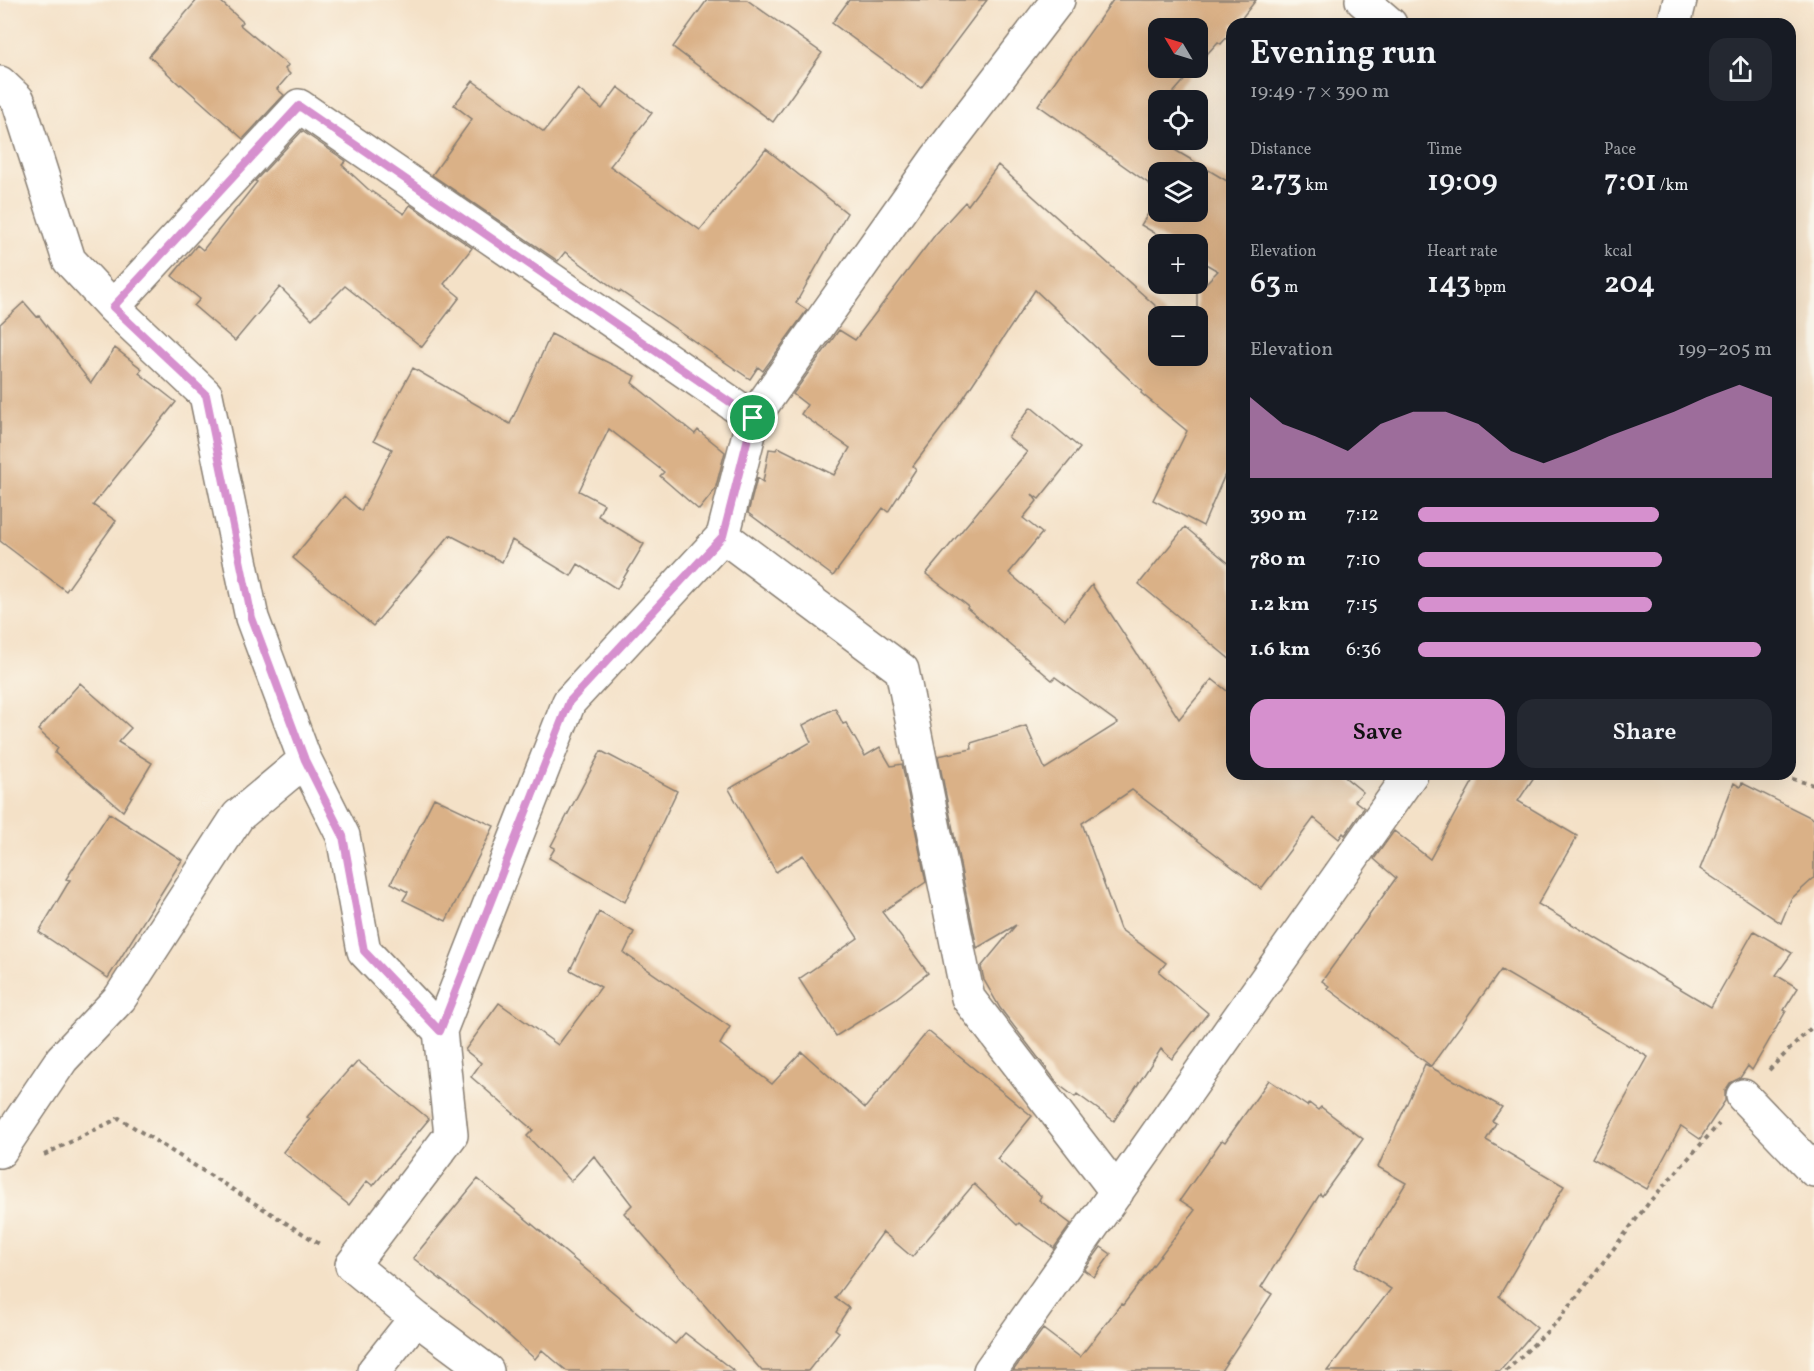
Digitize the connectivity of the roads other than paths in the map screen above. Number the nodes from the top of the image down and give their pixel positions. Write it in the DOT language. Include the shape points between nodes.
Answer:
graph roads {
  1 [pos="1058,0"];
  2 [pos="1362,0"];
  3 [pos="1680,0"];
  4 [pos="1383,18"];
  5 [pos="1676,18"];
  6 [pos="0,83"];
  7 [pos="113,307"];
  8 [pos="753,418"];
  9 [pos="723,536"];
  10 [pos="305,760"];
  11 [pos="1407,780"];
  12 [pos="440,1031"];
  13 [pos="1743,1096"];
  14 [pos="0,1151"];
  15 [pos="1814,1170"];
  16 [pos="1117,1192"];
  17 [pos="416,1318"];
  18 [pos="374,1371"];
  19 [pos="487,1371"];
  20 [pos="990,1371"];
  1 -- 8 [label="street" via="937,158"];
  2 -- 4 [label="street"];
  3 -- 5 [label="street"];
  6 -- 7 [label="street" via="18,100 69,260"];
  7 -- 8 [label="street" via="299,106"];
  7 -- 10 [label="street" via="206,395 252,618"];
  8 -- 9 [label="street"];
  9 -- 12 [label="street" via="569,702"];
  9 -- 16 [label="street" via="902,670 968,998"];
  10 -- 12 [label="street" via="343,836 364,951"];
  10 -- 14 [label="street" via="238,816 120,999 62,1059"];
  11 -- 16 [label="street"];
  12 -- 17 [label="street" via="451,1135 352,1265"];
  13 -- 15 [label="street"];
  16 -- 20 [label="street"];
  17 -- 18 [label="street"];
  17 -- 19 [label="street"];
}
